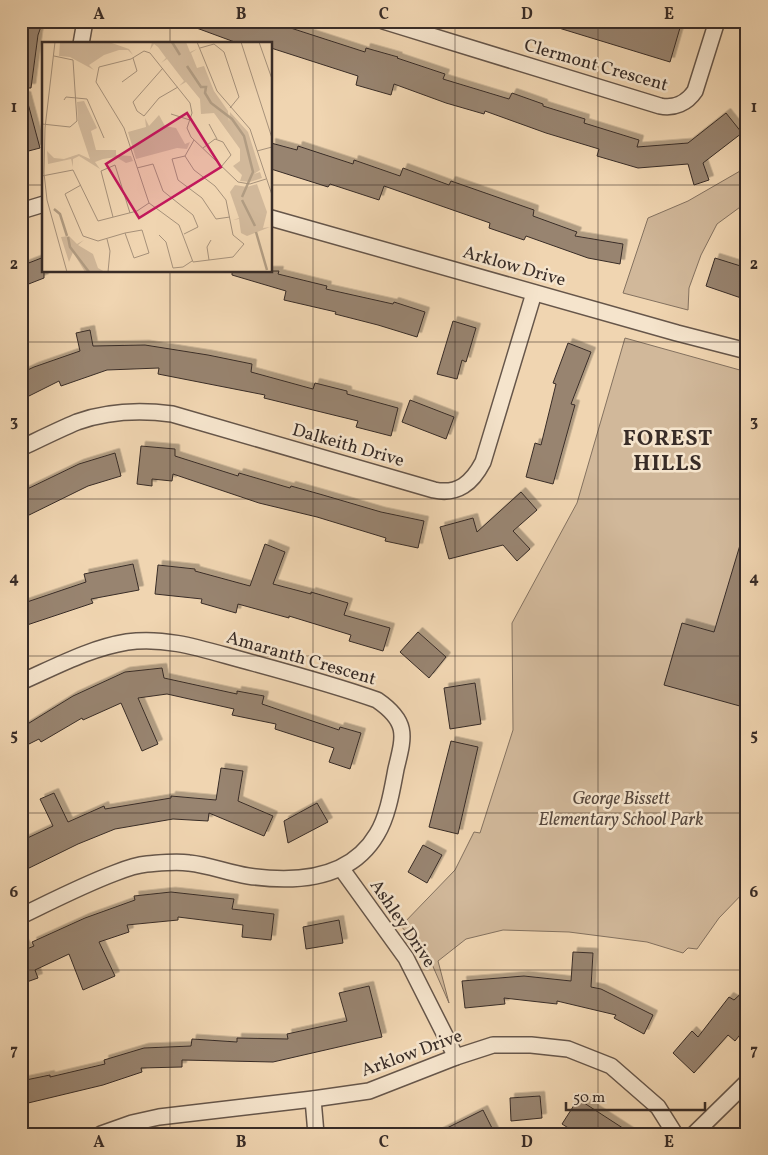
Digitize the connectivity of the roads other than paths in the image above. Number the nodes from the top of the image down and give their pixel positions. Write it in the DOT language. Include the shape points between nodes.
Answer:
graph roads {
  1 [pos="84,21"];
  2 [pos="383,21"];
  3 [pos="716,21"];
  4 [pos="81,42"];
  5 [pos="42,205"];
  6 [pos="21,211"];
  7 [pos="272,218"];
  8 [pos="534,292"];
  9 [pos="747,351"];
  10 [pos="21,448"];
  11 [pos="21,682"];
  12 [pos="341,868"];
  13 [pos="21,916"];
  14 [pos="456,1057"];
  15 [pos="747,1082"];
  16 [pos="313,1099"];
  17 [pos="101,1134"];
  18 [pos="316,1134"];
  19 [pos="675,1134"];
  20 [pos="694,1134"];
  1 -- 4 [label="street"];
  2 -- 3 [label="street, Clermont Crescent" via="665,107 682,103 695,91"];
  5 -- 6 [label="street"];
  7 -- 8 [label="street, Arklow Drive"];
  8 -- 9 [label="street, Arklow Drive"];
  8 -- 10 [label="street, Dalkeith Drive" via="483,462 466,485 450,492 163,412 124,412 94,417"];
  11 -- 12 [label="street, Amaranth Crescent" via="90,652 146,640 188,645 377,700 386,706 402,727 393,785 376,835 364,852"];
  12 -- 13 [label="street, Amaranth Crescent" via="309,878 285,878 247,876 188,863 144,864 97,880"];
  12 -- 14 [label="street, Ashley Drive" via="406,958"];
  14 -- 16 [label="street, Arklow Drive" via="369,1091"];
  14 -- 19 [label="street, Arklow Drive" via="494,1045 568,1049 612,1066 658,1107"];
  15 -- 20 [label="street"];
  16 -- 17 [label="street, Arklow Drive" via="159,1117"];
  16 -- 18 [label="street"];
}
